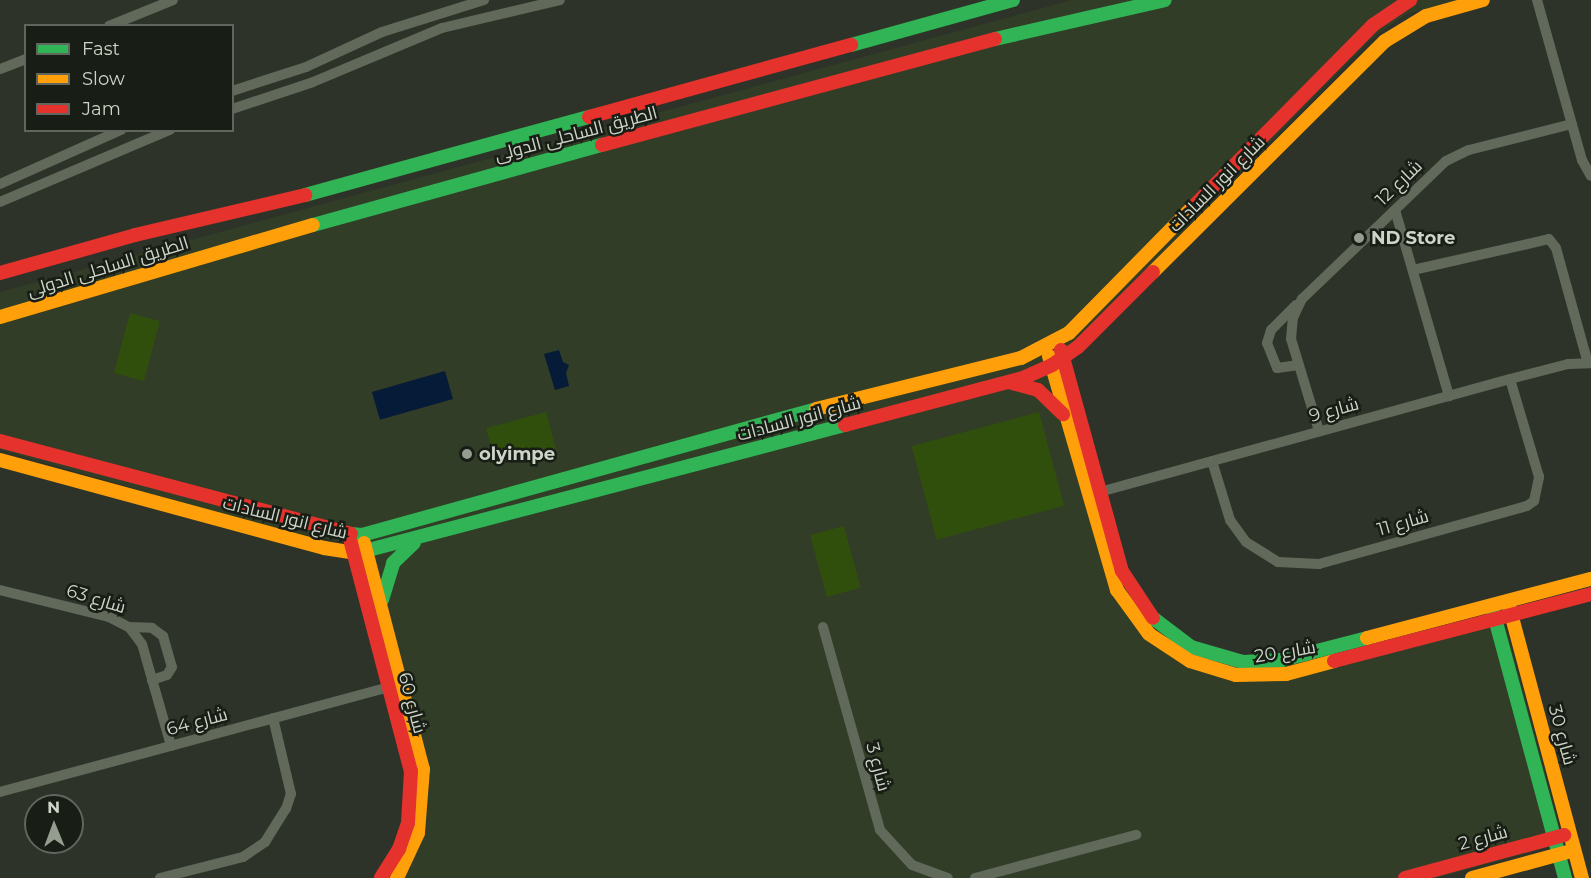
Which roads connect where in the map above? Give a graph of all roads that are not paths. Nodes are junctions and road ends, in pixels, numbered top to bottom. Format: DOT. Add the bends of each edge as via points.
graph roads {
  1 [pos="173,0"];
  2 [pos="484,0"];
  3 [pos="560,0"];
  4 [pos="1013,0"];
  5 [pos="1165,0"];
  6 [pos="1410,0"];
  7 [pos="1483,0"];
  8 [pos="1537,0"];
  9 [pos="469,2"];
  10 [pos="114,24"];
  11 [pos="24,59"];
  12 [pos="0,69"];
  13 [pos="234,91"];
  14 [pos="234,108"];
  15 [pos="1572,124"];
  16 [pos="117,132"];
  17 [pos="165,132"];
  18 [pos="1239,158"];
  19 [pos="1255,173"];
  20 [pos="1591,176"];
  21 [pos="0,184"];
  22 [pos="0,202"];
  23 [pos="1395,210"];
  24 [pos="1413,270"];
  25 [pos="0,273"];
  26 [pos="1302,299"];
  27 [pos="0,317"];
  28 [pos="1053,344"];
  29 [pos="1057,362"];
  30 [pos="1589,363"];
  31 [pos="1299,365"];
  32 [pos="1510,379"];
  33 [pos="1003,383"];
  34 [pos="1449,396"];
  35 [pos="1068,424"];
  36 [pos="1319,431"];
  37 [pos="0,441"];
  38 [pos="0,460"];
  39 [pos="1212,461"];
  40 [pos="102,470"];
  41 [pos="97,488"];
  42 [pos="1094,494"];
  43 [pos="355,535"];
  44 [pos="422,539"];
  45 [pos="360,552"];
  46 [pos="1591,579"];
  47 [pos="0,590"];
  48 [pos="1591,594"];
  49 [pos="1507,601"];
  50 [pos="1492,605"];
  51 [pos="382,609"];
  52 [pos="1511,616"];
  53 [pos="1496,620"];
  54 [pos="129,627"];
  55 [pos="823,627"];
  56 [pos="152,680"];
  57 [pos="396,686"];
  58 [pos="273,718"];
  59 [pos="171,746"];
  60 [pos="0,792"];
  61 [pos="1570,833"];
  62 [pos="1136,836"];
  63 [pos="1554,837"];
  64 [pos="1575,850"];
  65 [pos="1559,854"];
  66 [pos="160,878"];
  67 [pos="381,878"];
  68 [pos="397,878"];
  69 [pos="948,878"];
  70 [pos="975,878"];
  71 [pos="1405,878"];
  72 [pos="1472,878"];
  73 [pos="1565,878"];
  74 [pos="1582,878"];
  1 -- 10 [label="street"];
  2 -- 9 [label="street"];
  3 -- 14 [label="street" via="442,27 313,82"];
  4 -- 25 [label="main road, الطريق الساحلى الدولى" via="345,185 135,235"];
  5 -- 27 [label="main road, الطريق الساحلى الدولى" via="904,63 393,202"];
  6 -- 18 [label="main road, شارع انور السادات" via="1373,25"];
  7 -- 19 [label="main road, شارع انور السادات" via="1426,16 1389,37"];
  8 -- 15 [label="street"];
  9 -- 13 [label="street"];
  11 -- 12 [label="street"];
  15 -- 20 [label="street"];
  15 -- 23 [label="street, شارع 12" via="1454,156"];
  16 -- 21 [label="street"];
  17 -- 22 [label="street"];
  18 -- 19 [label="main road"];
  18 -- 28 [label="main road, شارع انور السادات"];
  19 -- 29 [label="main road, شارع انور السادات"];
  23 -- 24 [label="street"];
  23 -- 26 [label="street, شارع 12"];
  24 -- 30 [label="street" via="1549,239 1556,248"];
  24 -- 34 [label="street"];
  26 -- 31 [label="street, شارع 12" via="1291,332"];
  26 -- 31 [label="street" via="1271,330 1267,340 1277,368"];
  28 -- 29 [label="main road, شارع 20"];
  28 -- 43 [label="main road, شارع انور السادات" via="1010,361 925,379"];
  29 -- 33 [label="main road, شارع انور السادات"];
  29 -- 35 [label="main road, شارع 20"];
  29 -- 42 [label="main road, شارع 20"];
  30 -- 32 [label="street, شارع 9" via="1568,364"];
  31 -- 36 [label="street, شارع 12"];
  32 -- 34 [label="street, شارع 9"];
  32 -- 39 [label="street, شارع 11" via="1539,477 1534,501 1319,564 1278,562 1246,542 1230,520"];
  33 -- 35 [label="main road" via="1030,387 1046,395"];
  33 -- 44 [label="main road, شارع انور السادات"];
  34 -- 36 [label="street, شارع 9"];
  35 -- 42 [label="main road, شارع 20"];
  36 -- 39 [label="street, شارع 9"];
  37 -- 40 [label="main road, شارع انور السادات"];
  38 -- 41 [label="main road, شارع انور السادات"];
  39 -- 42 [label="street, شارع 9"];
  40 -- 41 [label="main road"];
  40 -- 43 [label="main road, شارع انور السادات"];
  41 -- 45 [label="main road, شارع انور السادات" via="331,550"];
  42 -- 50 [label="main road, شارع 20" via="1122,571 1142,606 1179,640 1217,657 1243,662 1282,660"];
  42 -- 53 [label="main road, شارع 20" via="1111,576 1132,615 1169,650 1212,670 1248,676 1286,674"];
  43 -- 45 [label="main road, شارع 60"];
  44 -- 45 [label="main road, شارع انور السادات"];
  44 -- 51 [label="main road" via="393,563 382,590"];
  45 -- 51 [label="main road, شارع 60"];
  45 -- 57 [label="main road, شارع 60"];
  46 -- 49 [label="main road, شارع 20"];
  47 -- 54 [label="street, شارع 63" via="109,617"];
  48 -- 52 [label="main road, شارع 20"];
  49 -- 50 [label="main road, شارع 20"];
  49 -- 52 [label="main road, شارع 30"];
  50 -- 53 [label="main road, شارع 30"];
  51 -- 57 [label="main road, شارع 60"];
  52 -- 53 [label="main road, شارع 20"];
  52 -- 61 [label="main road, شارع 30"];
  53 -- 63 [label="main road, شارع 30"];
  54 -- 56 [label="street, شارع 63" via="142,644"];
  54 -- 56 [label="street" via="152,628 163,636 172,668 167,675"];
  55 -- 69 [label="street, شارع 3" via="880,830 912,865"];
  56 -- 59 [label="street, شارع 63"];
  57 -- 58 [label="street, شارع 64"];
  57 -- 67 [label="main road, شارع 60" via="412,796 404,836"];
  57 -- 68 [label="main road, شارع 60" via="422,756 424,794 418,833"];
  58 -- 59 [label="street, شارع 64"];
  58 -- 66 [label="street" via="291,794 265,842 243,857"];
  59 -- 60 [label="street, شارع 64"];
  61 -- 63 [label="main road, شارع 2"];
  61 -- 64 [label="main road, شارع 30"];
  62 -- 70 [label="street"];
  63 -- 65 [label="main road, شارع 30"];
  63 -- 71 [label="main road, شارع 2"];
  64 -- 65 [label="main road, شارع 2"];
  64 -- 74 [label="main road, شارع 30"];
  65 -- 72 [label="main road, شارع 2"];
  65 -- 73 [label="main road, شارع 30"];
}
